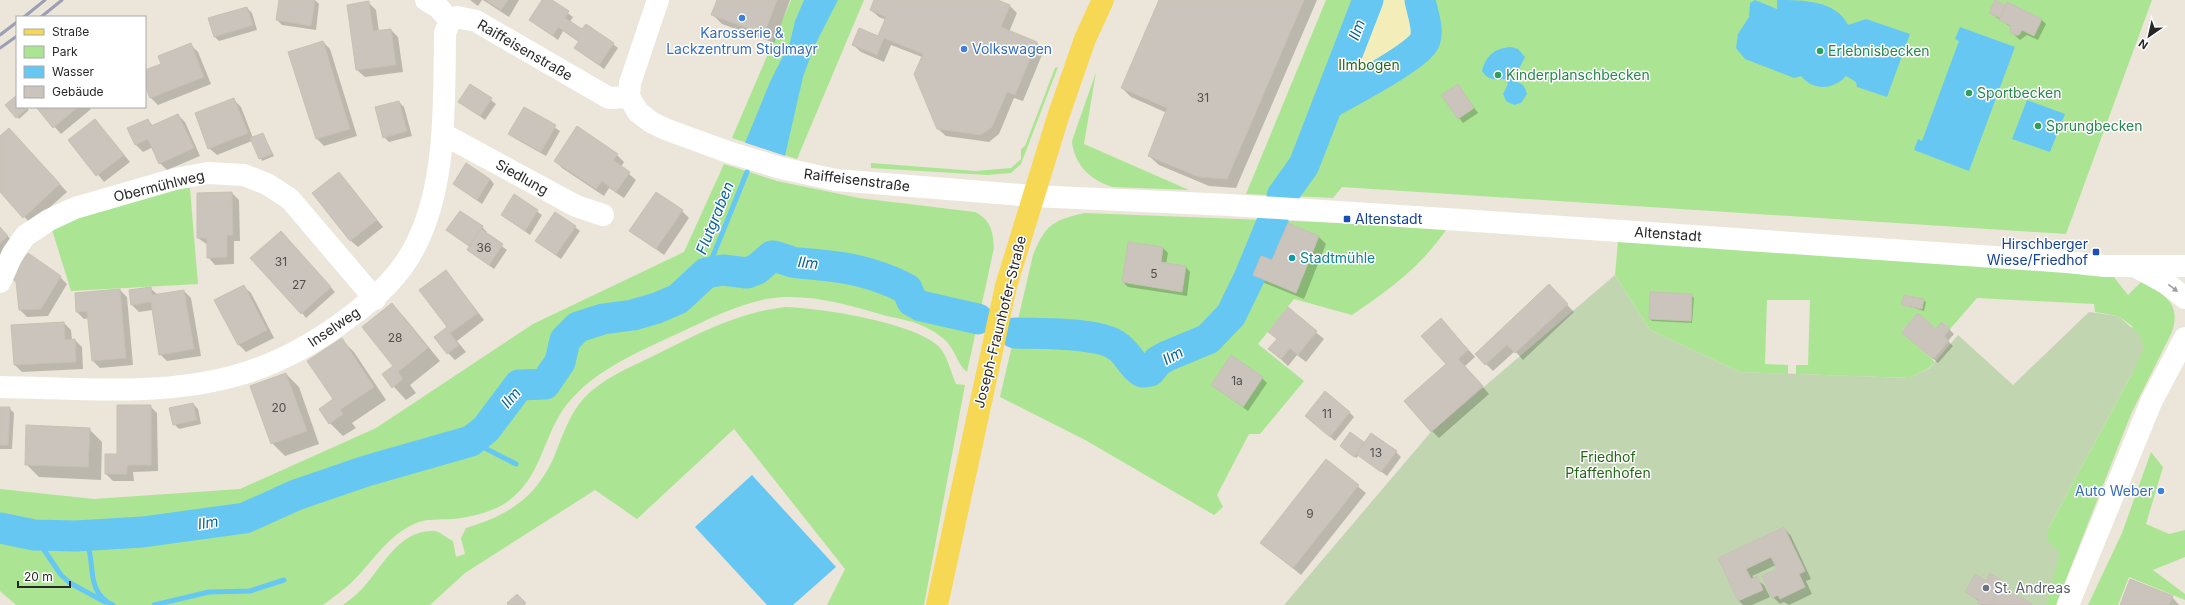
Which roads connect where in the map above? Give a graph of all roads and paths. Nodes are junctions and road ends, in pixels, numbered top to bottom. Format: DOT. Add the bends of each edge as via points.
graph roads {
  1 [pos="426,0"];
  2 [pos="658,0"];
  3 [pos="1103,0"];
  4 [pos="450,21"];
  5 [pos="629,97"];
  6 [pos="443,134"];
  7 [pos="1033,196"];
  8 [pos="603,215"];
  9 [pos="2185,266"];
  10 [pos="2135,267"];
  11 [pos="0,282"];
  12 [pos="2185,298"];
  13 [pos="375,299"];
  14 [pos="2185,338"];
  15 [pos="0,388"];
  16 [pos="937,605"];
  17 [pos="2068,605"];
  1 -- 4 [label="street" via="439,8"];
  2 -- 5 [label="street" via="630,83"];
  3 -- 7 [label="main road, Joseph-Fraunhofer-Straße" via="1085,40"];
  4 -- 5 [label="street, Raiffeisenstraße" via="457,17 476,21 609,98"];
  4 -- 6 [label="street, Inselweg" via="445,33"];
  5 -- 7 [label="street, Raiffeisenstraße" via="638,112 651,122 728,152 781,168 853,182"];
  6 -- 8 [label="street, Siedlung" via="576,206"];
  6 -- 13 [label="street, Inselweg" via="432,196 420,238 392,281"];
  7 -- 10 [label="street, Altenstadt" via="1256,207"];
  7 -- 16 [label="main road, Joseph-Fraunhofer-Straße" via="1006,286"];
  9 -- 10 [label="street, Altenstadt"];
  10 -- 12 [label="street, Altenstadt, one-way" via="2160,279"];
  11 -- 13 [label="street, Obermühlweg" via="13,253 25,236 53,218 75,208 175,179 208,173 244,175 267,184 290,199"];
  13 -- 15 [label="street, Inselweg" via="296,351 238,375 166,388"];
  14 -- 17 [label="street" via="2152,400"];
}
